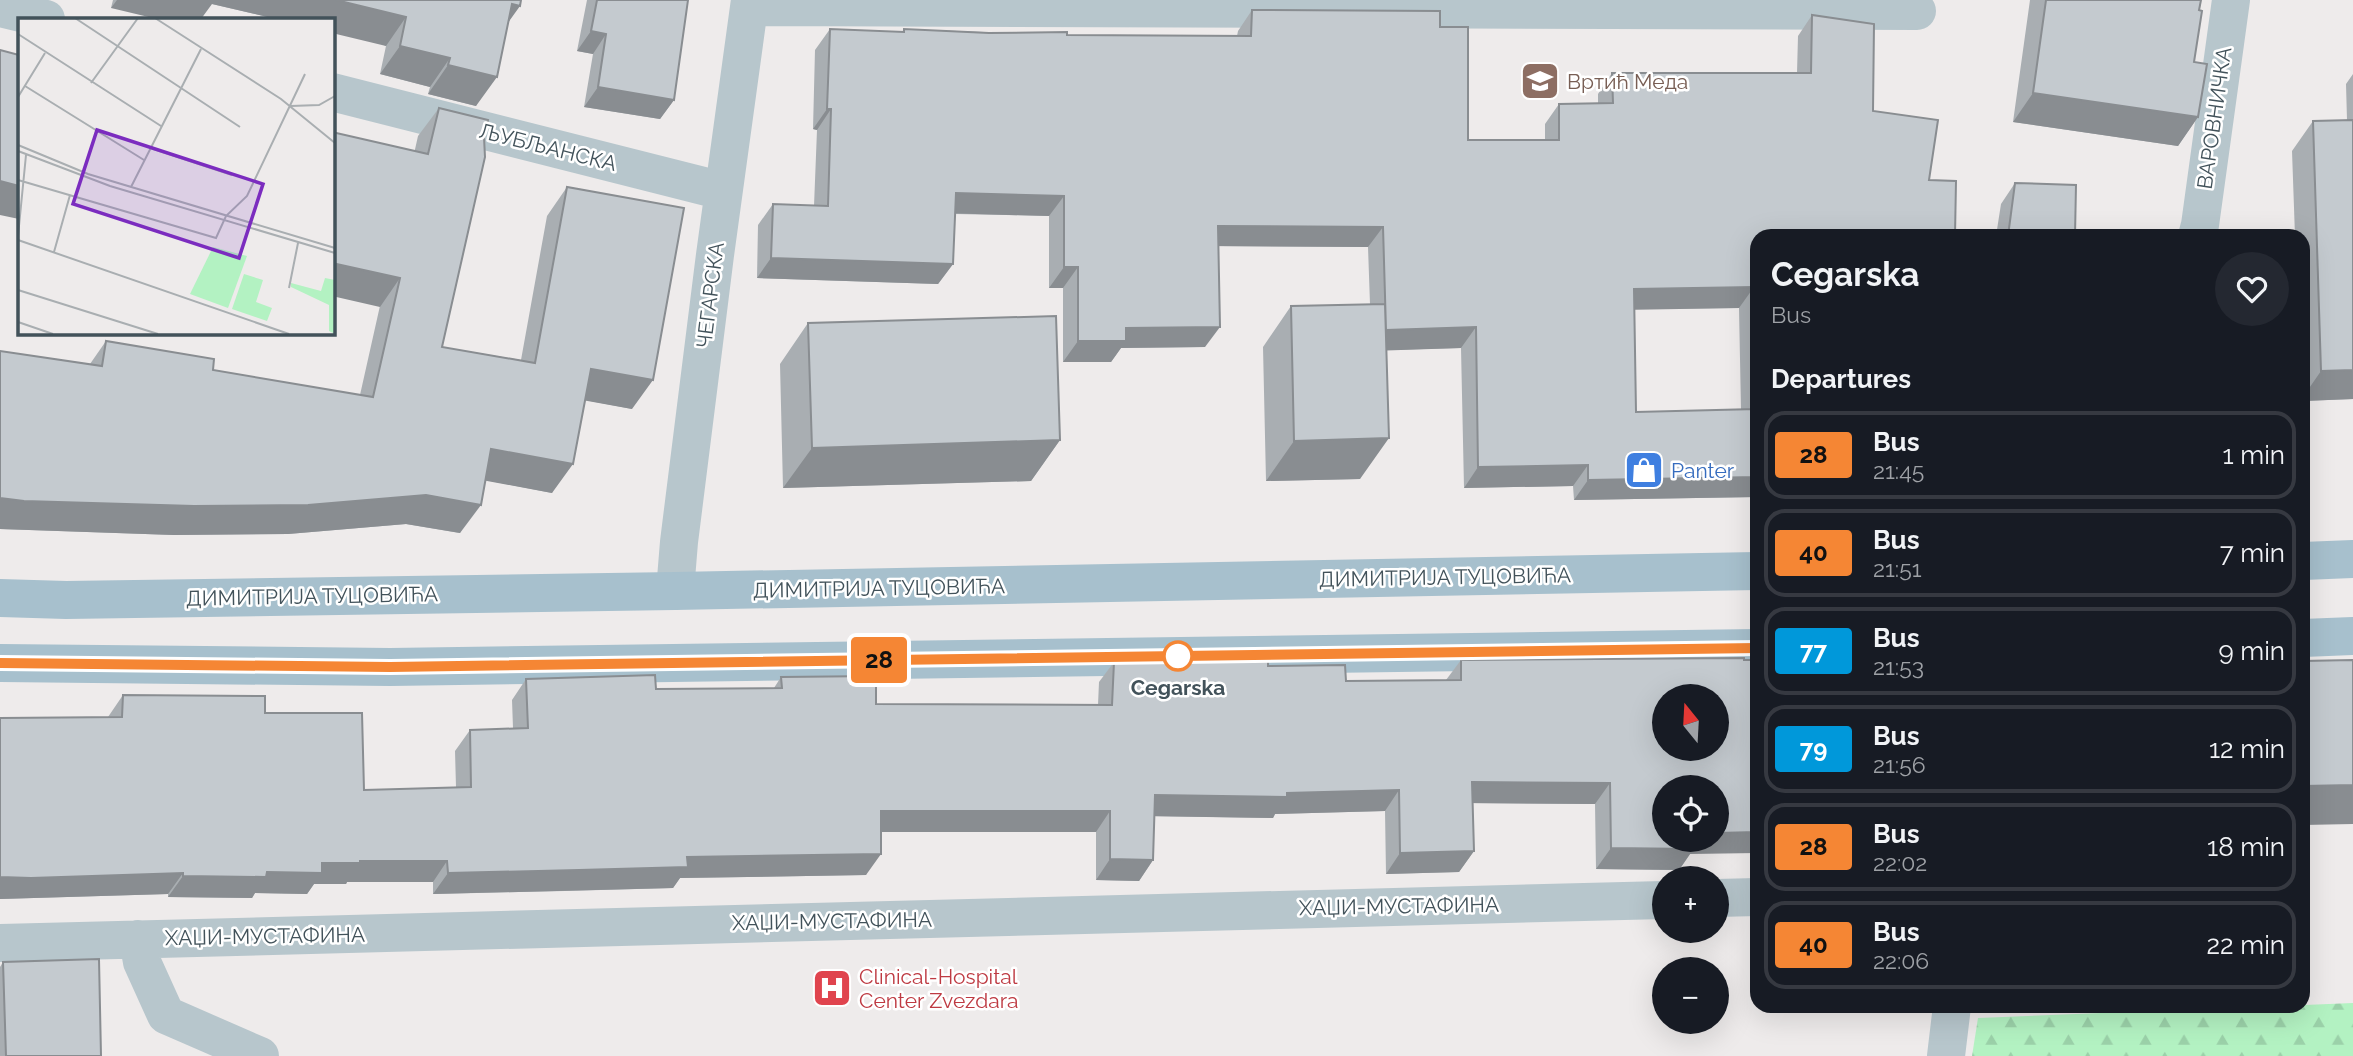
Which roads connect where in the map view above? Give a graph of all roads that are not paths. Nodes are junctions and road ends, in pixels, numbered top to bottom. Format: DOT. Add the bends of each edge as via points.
graph roads {
  1 [pos="2231,0"];
  2 [pos="749,4"];
  3 [pos="0,8"];
  4 [pos="1917,11"];
  5 [pos="42,18"];
  6 [pos="334,93"];
  7 [pos="723,191"];
  8 [pos="2199,229"];
  9 [pos="2353,559"];
  10 [pos="2310,561"];
  11 [pos="1750,571"];
  12 [pos="676,591"];
  13 [pos="0,598"];
  14 [pos="2353,636"];
  15 [pos="2310,638"];
  16 [pos="1750,648"];
  17 [pos="0,663"];
  18 [pos="1750,897"];
  19 [pos="1729,898"];
  20 [pos="1652,900"];
  21 [pos="138,939"];
  22 [pos="0,943"];
  23 [pos="1951,1013"];
  24 [pos="260,1056"];
  25 [pos="1946,1056"];
  1 -- 8 [label="street, ВАРОВНИЧКА"];
  2 -- 4 [label="street"];
  2 -- 7 [label="street, ЧЕГАРСКА"];
  3 -- 5 [label="street"];
  6 -- 7 [label="street, ЉУБЉАНСКА"];
  7 -- 12 [label="street, ЧЕГАРСКА"];
  9 -- 10 [label="main road"];
  11 -- 12 [label="main road, ДИМИТРИЈА ТУЦОВИЋА"];
  12 -- 13 [label="main road, ДИМИТРИЈА ТУЦОВИЋА"];
  14 -- 15 [label="main road"];
  16 -- 17 [label="main road" via="390,667"];
  18 -- 19 [label="street"];
  20 -- 21 [label="street, ХАЏИ-МУСТАФИНА"];
  21 -- 22 [label="street, ХАЏИ-МУСТАФИНА"];
  21 -- 24 [label="street" via="142,962 166,1014"];
  23 -- 25 [label="street"];
}
